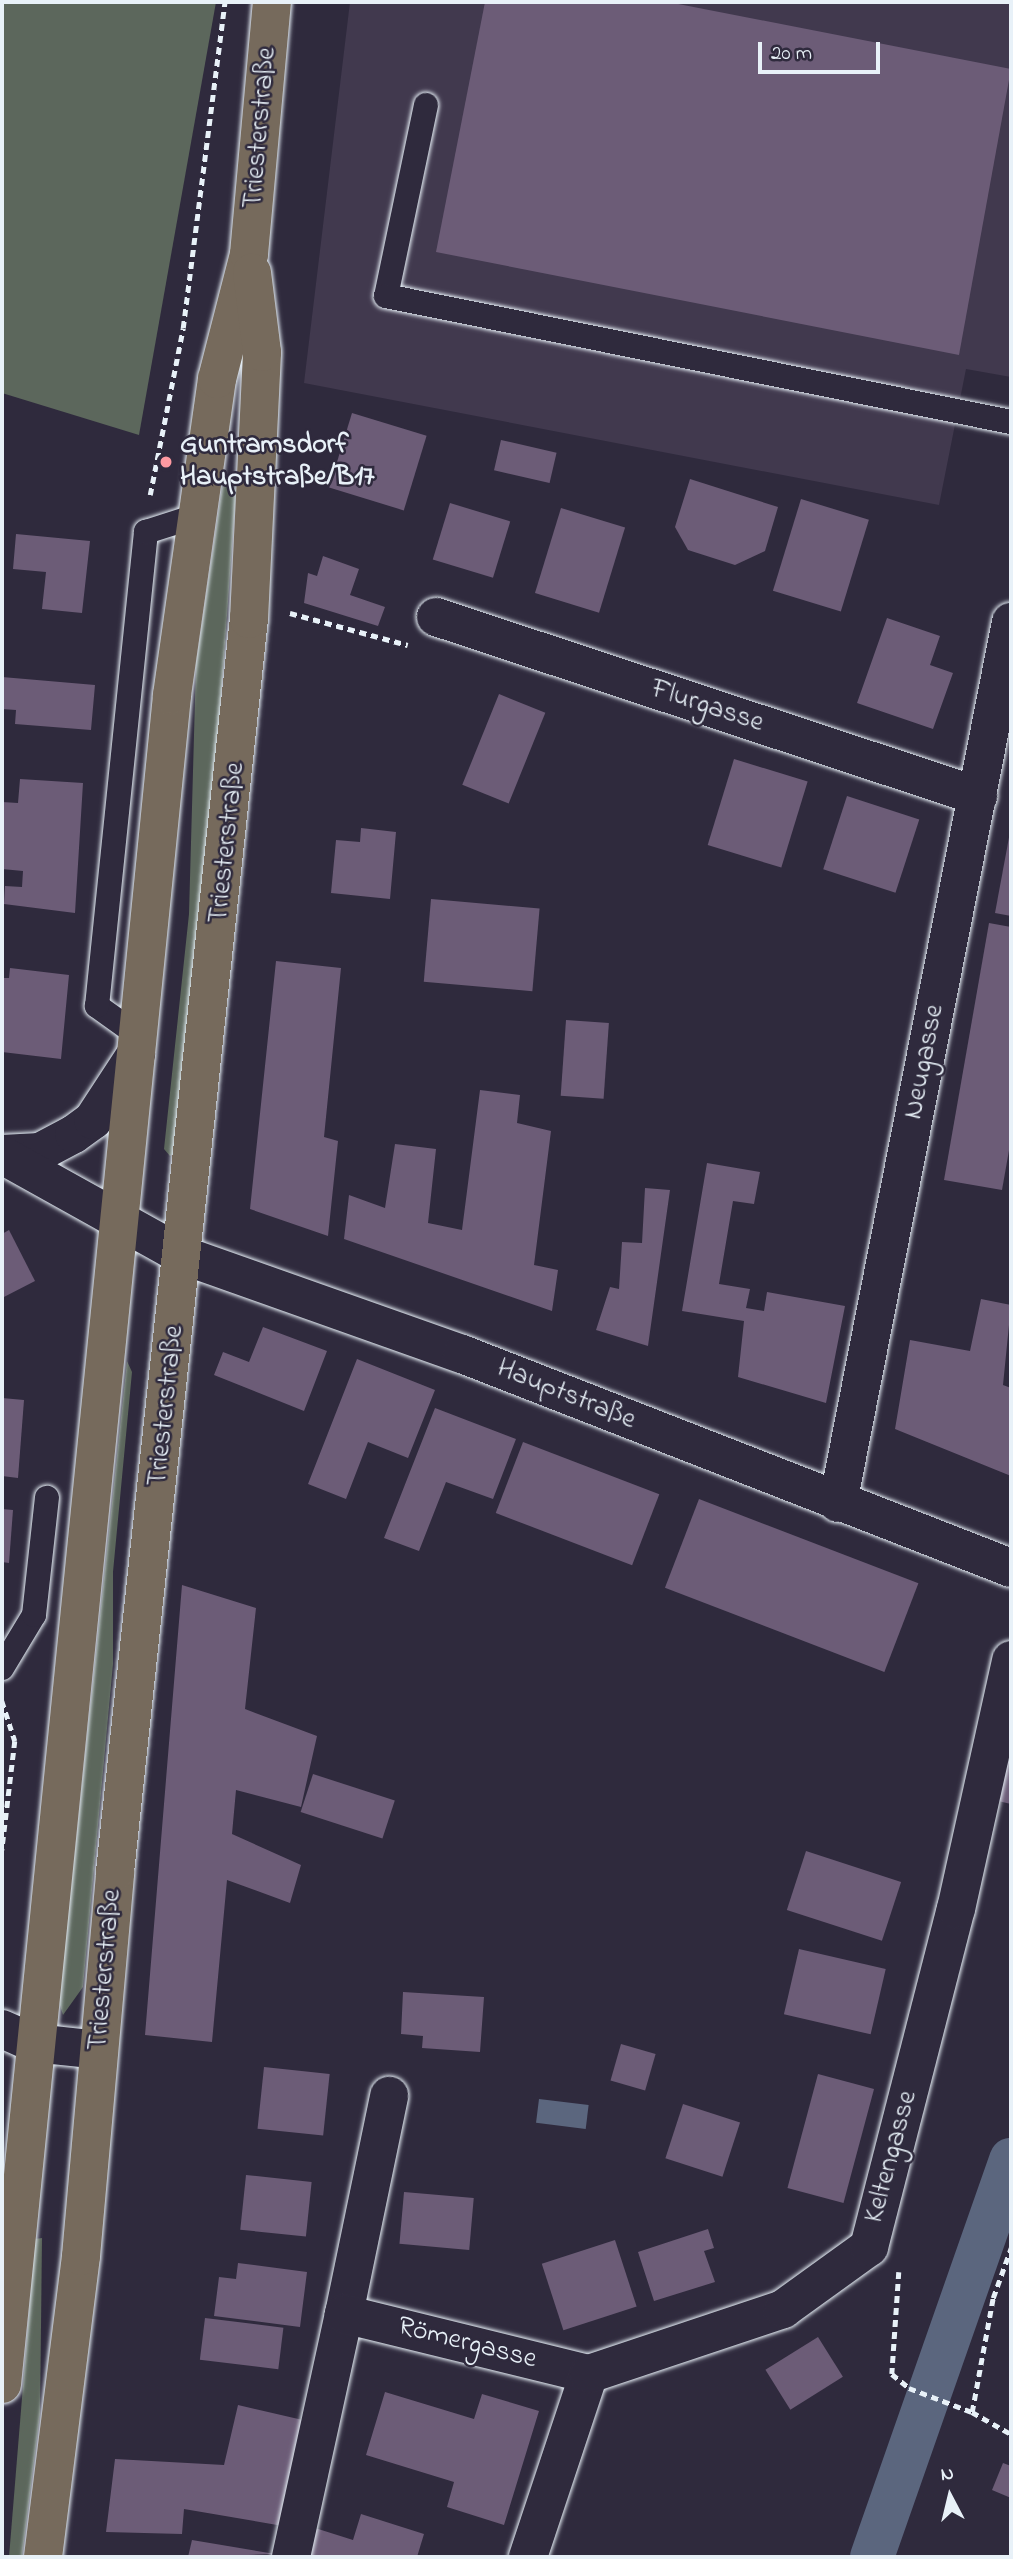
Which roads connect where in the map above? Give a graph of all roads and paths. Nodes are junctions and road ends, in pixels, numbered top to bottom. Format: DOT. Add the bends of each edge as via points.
graph roads {
  1 [pos="225,2"];
  2 [pos="272,2"];
  3 [pos="426,105"];
  4 [pos="249,254"];
  5 [pos="1011,422"];
  6 [pos="198,515"];
  7 [pos="146,532"];
  8 [pos="282,610"];
  9 [pos="436,617"];
  10 [pos="1011,622"];
  11 [pos="978,796"];
  12 [pos="137,1045"];
  13 [pos="2,1155"];
  14 [pos="119,1224"];
  15 [pos="181,1255"];
  16 [pos="47,1498"];
  17 [pos="838,1503"];
  18 [pos="1011,1568"];
  19 [pos="1011,1660"];
  20 [pos="2,1668"];
  21 [pos="2,1701"];
  22 [pos="2,1850"];
  23 [pos="18,2036"];
  24 [pos="99,2050"];
  25 [pos="2,2063"];
  26 [pos="389,2096"];
  27 [pos="10,2203"];
  28 [pos="869,2247"];
  29 [pos="1011,2248"];
  30 [pos="344,2314"];
  31 [pos="589,2374"];
  32 [pos="2,2384"];
  33 [pos="972,2412"];
  34 [pos="1011,2434"];
  35 [pos="43,2557"];
  36 [pos="291,2557"];
  37 [pos="528,2557"];
  1 -- 7 [label="path" via="183,328 157,446"];
  2 -- 4 [label="main road, Triesterstraße"];
  3 -- 5 [label="lane" via="386,296"];
  4 -- 6 [label="main road, Triesterstraße" via="217,379"];
  4 -- 15 [label="main road, Triesterstraße" via="262,352 249,619"];
  6 -- 7 [label="lane"];
  6 -- 12 [label="main road, Triesterstraße" via="172,695"];
  7 -- 12 [label="lane" via="97,1006"];
  8 -- 9 [label="path" via="405,648"];
  9 -- 11 [label="street, Flurgasse"];
  10 -- 11 [label="street, Neugasse"];
  11 -- 17 [label="street, Neugasse"];
  12 -- 13 [label="street" via="98,1113 74,1134 40,1152"];
  12 -- 14 [label="main road, Triesterstraße"];
  13 -- 14 [label="street, Hauptstraße"];
  14 -- 15 [label="street, Hauptstraße"];
  14 -- 23 [label="main road, Triesterstraße"];
  15 -- 17 [label="street, Hauptstraße" via="462,1354"];
  15 -- 24 [label="main road, Triesterstraße"];
  16 -- 20 [label="lane" via="34,1615"];
  17 -- 18 [label="street, Hauptstraße"];
  19 -- 28 [label="street, Keltengasse" via="956,1909"];
  21 -- 22 [label="path" via="15,1741"];
  23 -- 24 [label="street"];
  23 -- 25 [label="street"];
  23 -- 27 [label="main road, Triesterstraße"];
  24 -- 35 [label="main road, Triesterstraße" via="81,2256"];
  26 -- 30 [label="street"];
  27 -- 32 [label="main road, Triesterstraße"];
  28 -- 31 [label="street, Keltengasse" via="783,2309"];
  28 -- 33 [label="path" via="902,2274 892,2374 909,2388"];
  29 -- 33 [label="path" via="993,2298"];
  30 -- 31 [label="street, Römergasse"];
  30 -- 36 [label="street"];
  31 -- 37 [label="street"];
  33 -- 34 [label="path"];
}
